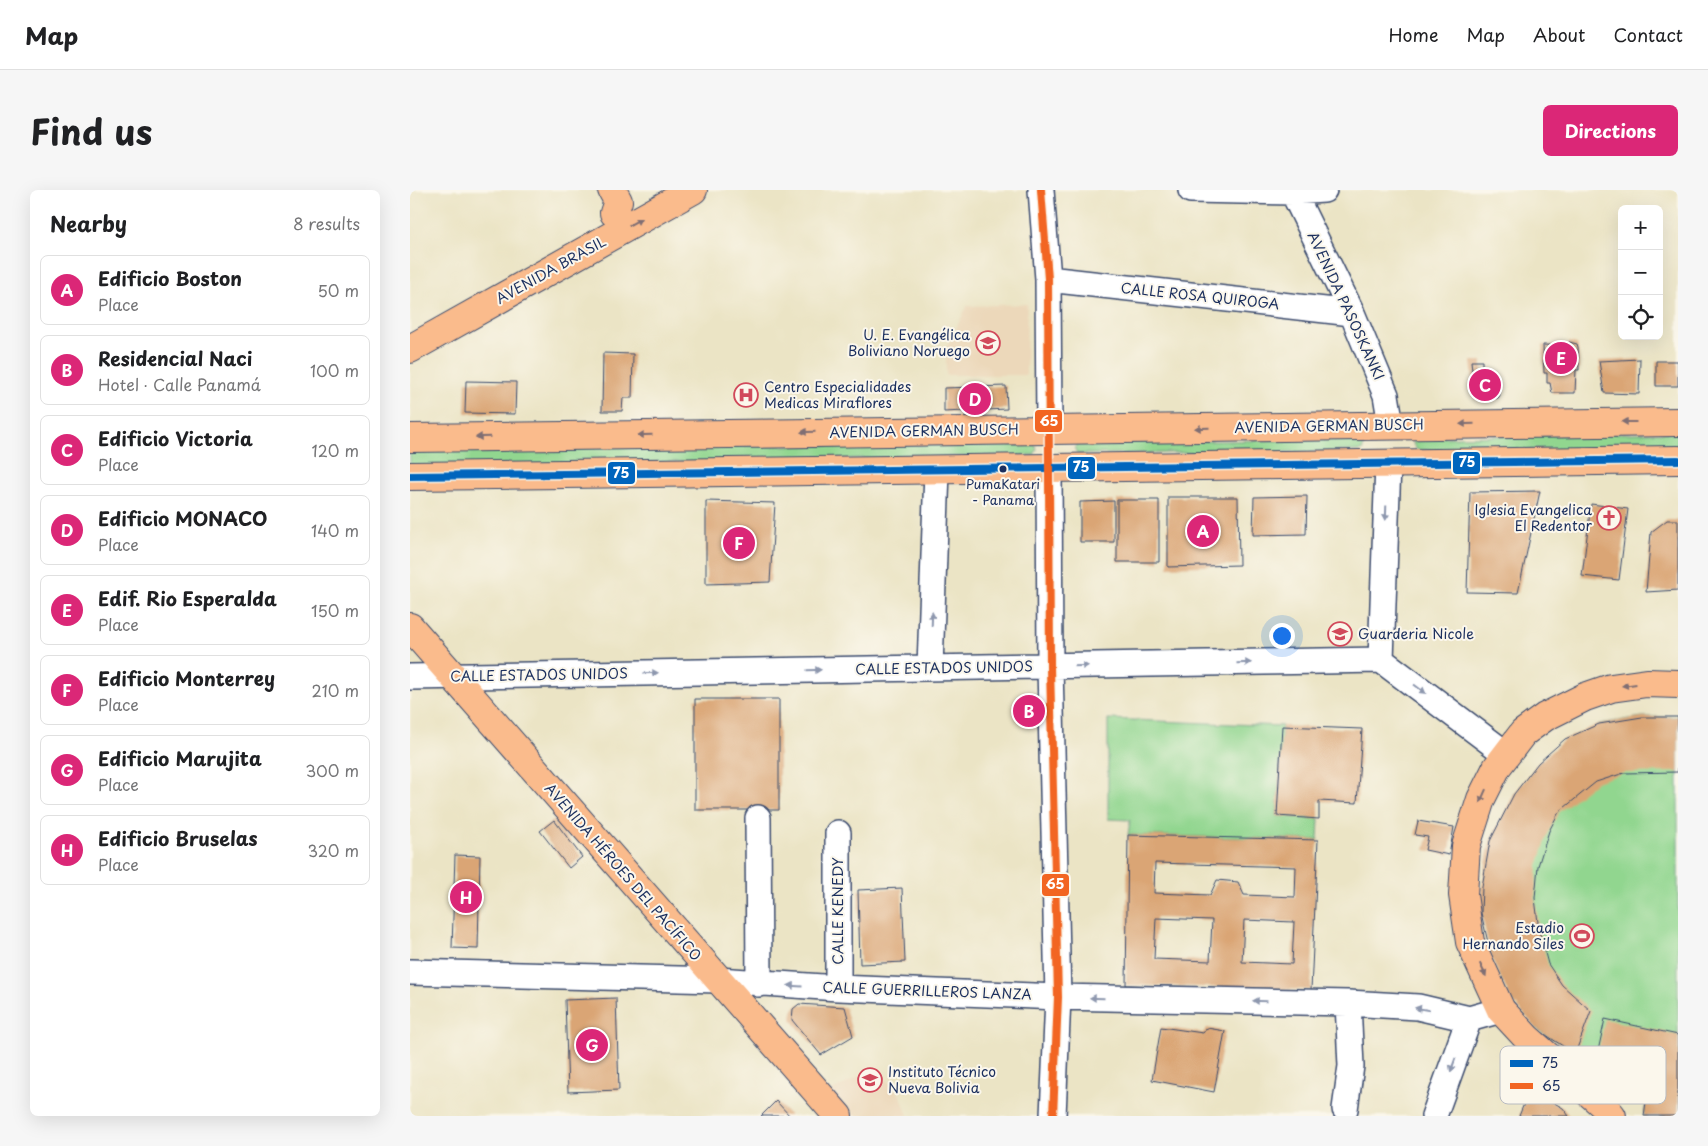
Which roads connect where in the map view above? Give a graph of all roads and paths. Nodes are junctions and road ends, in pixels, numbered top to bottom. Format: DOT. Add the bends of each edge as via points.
graph roads {
  1 [pos="656,190"];
  2 [pos="693,190"];
  3 [pos="1041,190"];
  4 [pos="1191,190"];
  5 [pos="1324,190"];
  6 [pos="1292,191"];
  7 [pos="606,217"];
  8 [pos="1048,279"];
  9 [pos="1352,313"];
  10 [pos="454,315"];
  11 [pos="410,331"];
  12 [pos="410,350"];
  13 [pos="1678,422"];
  14 [pos="1391,425"];
  15 [pos="1049,429"];
  16 [pos="410,438"];
  17 [pos="1678,460"];
  18 [pos="1388,464"];
  19 [pos="1049,467"];
  20 [pos="937,471"];
  21 [pos="410,476"];
  22 [pos="410,627"];
  23 [pos="1381,660"];
  24 [pos="930,667"];
  25 [pos="1050,667"];
  26 [pos="451,676"];
  27 [pos="410,677"];
  28 [pos="1678,684"];
  29 [pos="1506,754"];
  30 [pos="758,818"];
  31 [pos="838,833"];
  32 [pos="410,972"];
  33 [pos="718,980"];
  34 [pos="759,984"];
  35 [pos="838,988"];
  36 [pos="1058,997"];
  37 [pos="1348,1003"];
  38 [pos="1501,1010"];
  39 [pos="1469,1019"];
  40 [pos="1536,1046"];
  41 [pos="1602,1104"];
  42 [pos="1345,1109"];
  43 [pos="838,1116"];
  44 [pos="1053,1116"];
  45 [pos="1434,1116"];
  46 [pos="1612,1116"];
  1 -- 7 [label="main road, AVENIDA BRASIL"];
  7 -- 2 [label="main road, AVENIDA BRASIL, one-way"];
  3 -- 8 [label="street"];
  4 -- 6 [label="street"];
  5 -- 6 [label="street"];
  6 -- 9 [label="street, AVENIDA PASOSKANKI"];
  7 -- 10 [label="main road, AVENIDA BRASIL" via="533,270"];
  8 -- 9 [label="street, CALLE ROSA QUIROGA"];
  8 -- 15 [label="street"];
  9 -- 14 [label="street, AVENIDA PASOSKANKI" via="1386,395"];
  10 -- 11 [label="main road, AVENIDA BRASIL"];
  10 -- 12 [label="main road, AVENIDA BRASIL"];
  13 -- 14 [label="main road, AVENIDA GERMAN BUSCH, one-way"];
  14 -- 15 [label="main road, AVENIDA GERMAN BUSCH, one-way"];
  14 -- 18 [label="main road"];
  15 -- 16 [label="main road, AVENIDA GERMAN BUSCH, one-way"];
  15 -- 19 [label="main road"];
  17 -- 18 [label="main road"];
  18 -- 19 [label="main road"];
  18 -- 23 [label="street, one-way"];
  19 -- 20 [label="main road"];
  19 -- 25 [label="street"];
  20 -- 21 [label="main road"];
  24 -- 20 [label="street, one-way"];
  22 -- 26 [label="main road, AVENIDA HÉROES DEL PACÍFICO"];
  25 -- 23 [label="street, CALLE ESTADOS UNIDOS, one-way"];
  23 -- 29 [label="street, one-way"];
  24 -- 25 [label="street, CALLE ESTADOS UNIDOS"];
  26 -- 24 [label="street, CALLE ESTADOS UNIDOS, one-way"];
  25 -- 36 [label="street"];
  26 -- 27 [label="street, CALLE ESTADOS UNIDOS"];
  26 -- 33 [label="main road, AVENIDA HÉROES DEL PACÍFICO"];
  28 -- 29 [label="main road, one-way" via="1648,683 1611,688 1585,697 1545,716 1523,733"];
  29 -- 38 [label="main road, one-way" via="1481,799 1466,846 1463,895 1470,942"];
  30 -- 34 [label="street"];
  31 -- 35 [label="street, CALLE KENEDY"];
  32 -- 33 [label="street, CALLE GUERRILLEROS LANZA"];
  33 -- 34 [label="street, CALLE GUERRILLEROS LANZA"];
  33 -- 43 [label="main road, AVENIDA HÉROES DEL PACÍFICO"];
  35 -- 34 [label="street, CALLE GUERRILLEROS LANZA, one-way"];
  35 -- 36 [label="street, CALLE GUERRILLEROS LANZA"];
  37 -- 36 [label="street, CALLE GUERRILLEROS LANZA, one-way"];
  36 -- 44 [label="street"];
  39 -- 37 [label="street, CALLE GUERRILLEROS LANZA, one-way" via="1418,1007"];
  37 -- 42 [label="street" via="1350,1066"];
  38 -- 39 [label="street, CALLE GUERRILLEROS LANZA"];
  38 -- 40 [label="main road"];
  39 -- 45 [label="street, one-way"];
  41 -- 46 [label="main road"];
}
